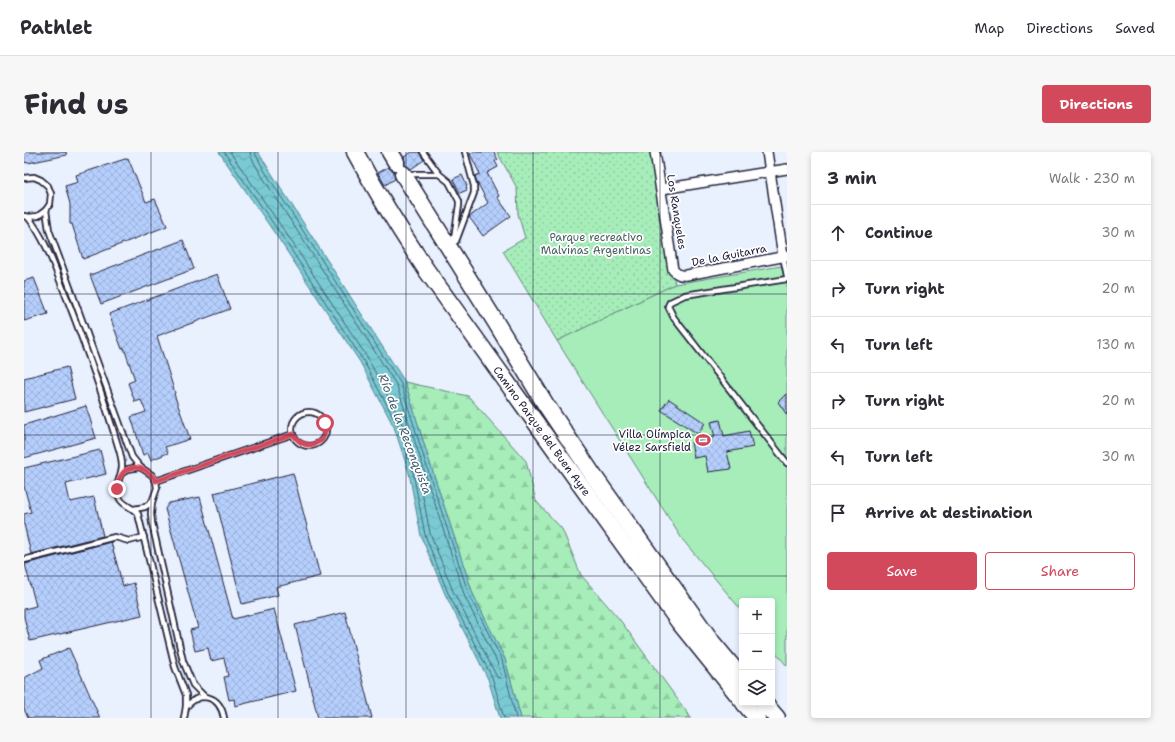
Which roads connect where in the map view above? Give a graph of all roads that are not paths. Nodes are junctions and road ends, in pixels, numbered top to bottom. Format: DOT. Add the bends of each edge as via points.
graph roads {
  1 [pos="355,152"];
  2 [pos="423,152"];
  3 [pos="465,152"];
  4 [pos="655,152"];
  5 [pos="767,152"];
  6 [pos="397,161"];
  7 [pos="787,169"];
  8 [pos="770,172"];
  9 [pos="439,174"];
  10 [pos="24,178"];
  11 [pos="662,189"];
  12 [pos="46,210"];
  13 [pos="26,216"];
  14 [pos="452,252"];
  15 [pos="785,256"];
  16 [pos="677,274"];
  17 [pos="787,276"];
  18 [pos="787,279"];
  19 [pos="293,434"];
  20 [pos="787,463"];
  21 [pos="140,467"];
  22 [pos="121,474"];
  23 [pos="156,481"];
  24 [pos="152,502"];
  25 [pos="134,509"];
  26 [pos="144,537"];
  27 [pos="24,560"];
  28 [pos="739,674"];
  29 [pos="739,696"];
  30 [pos="204,697"];
  31 [pos="747,706"];
  32 [pos="767,706"];
  33 [pos="186,707"];
  34 [pos="184,718"];
  35 [pos="225,718"];
  36 [pos="757,718"];
  37 [pos="777,718"];
  1 -- 29 [label="highway, Camino Parque del Buen Ayre" via="427,271 679,622"];
  2 -- 9 [label="lane"];
  3 -- 14 [label="lane" via="474,193"];
  4 -- 11 [label="street, Los Ranqueles"];
  5 -- 8 [label="street"];
  6 -- 9 [label="lane"];
  6 -- 14 [label="highway, Camino Parque del Buen Ayre"];
  7 -- 8 [label="street"];
  8 -- 11 [label="street"];
  8 -- 15 [label="street"];
  9 -- 14 [label="lane" via="449,182 459,201"];
  10 -- 12 [label="lane" via="34,177 48,186 51,194 50,204"];
  11 -- 16 [label="street, Los Ranqueles" via="673,270"];
  12 -- 13 [label="lane" via="38,216"];
  12 -- 21 [label="lane" via="49,230 132,457"];
  13 -- 22 [label="lane" via="45,243 83,340 119,449"];
  14 -- 28 [label="highway, Camino Parque del Buen Ayre" via="546,406 712,642"];
  15 -- 16 [label="street, De la Guitarra" via="682,276"];
  15 -- 17 [label="lane"];
  18 -- 20 [label="lane" via="685,295 670,302 668,306 674,318"];
  19 -- 19 [label="lane" via="300,443 312,445 322,440 326,429 325,423 319,415 304,413 299,415 293,424"];
  19 -- 23 [label="lane"];
  21 -- 22 [label="lane" via="128,469"];
  21 -- 23 [label="lane"];
  22 -- 25 [label="lane" via="118,496"];
  23 -- 24 [label="lane" via="157,488"];
  24 -- 25 [label="lane" via="145,507"];
  24 -- 30 [label="lane" via="152,523 183,661 193,685"];
  25 -- 26 [label="lane" via="138,514"];
  26 -- 27 [label="lane" via="129,541 115,536"];
  26 -- 33 [label="lane" via="175,667 186,695"];
  30 -- 33 [label="lane" via="198,698"];
  30 -- 35 [label="lane" via="217,702"];
  31 -- 36 [label="highway"];
  32 -- 37 [label="highway"];
  33 -- 34 [label="lane"];
}
